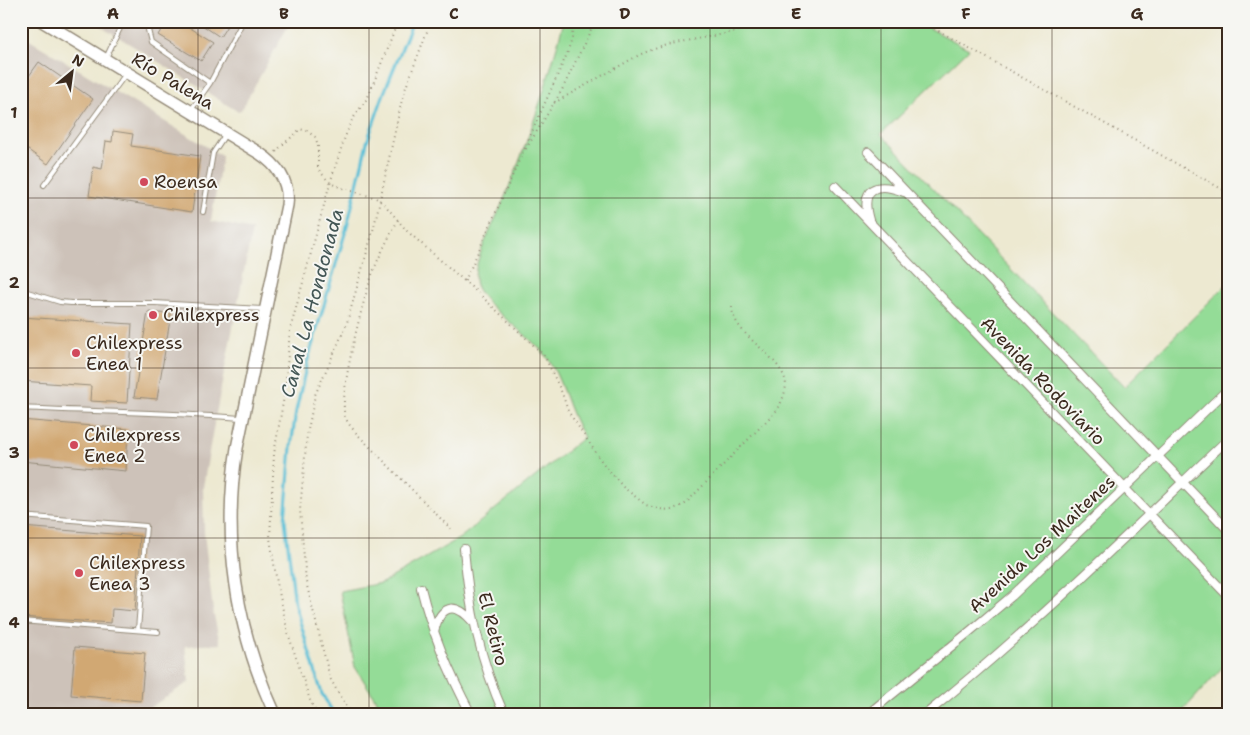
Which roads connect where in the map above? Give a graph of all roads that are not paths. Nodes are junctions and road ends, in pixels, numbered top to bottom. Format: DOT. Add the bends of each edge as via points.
graph roads {
  1 [pos="42,21"];
  2 [pos="118,21"];
  3 [pos="154,21"];
  4 [pos="243,21"];
  5 [pos="105,60"];
  6 [pos="127,73"];
  7 [pos="210,83"];
  8 [pos="190,111"];
  9 [pos="226,133"];
  10 [pos="868,152"];
  11 [pos="44,185"];
  12 [pos="835,186"];
  13 [pos="905,193"];
  14 [pos="203,212"];
  15 [pos="870,223"];
  16 [pos="21,290"];
  17 [pos="265,310"];
  18 [pos="1229,388"];
  19 [pos="21,408"];
  20 [pos="243,418"];
  21 [pos="1229,438"];
  22 [pos="1158,456"];
  23 [pos="1182,482"];
  24 [pos="1124,488"];
  25 [pos="1149,514"];
  26 [pos="21,516"];
  27 [pos="1229,531"];
  28 [pos="464,549"];
  29 [pos="422,588"];
  30 [pos="1229,597"];
  31 [pos="21,621"];
  32 [pos="473,622"];
  33 [pos="138,630"];
  34 [pos="158,632"];
  35 [pos="434,634"];
  36 [pos="870,713"];
  37 [pos="274,714"];
  38 [pos="471,714"];
  39 [pos="504,714"];
  40 [pos="926,714"];
  1 -- 5 [label="main road, Río Palena"];
  2 -- 5 [label="lane" via="122,24"];
  3 -- 7 [label="lane" via="148,30 151,42"];
  4 -- 7 [label="lane"];
  5 -- 6 [label="main road, Río Palena"];
  6 -- 8 [label="main road, Río Palena"];
  6 -- 11 [label="lane"];
  7 -- 8 [label="lane"];
  8 -- 9 [label="main road, Río Palena"];
  9 -- 14 [label="lane" via="213,153"];
  9 -- 17 [label="main road, Río Palena" via="269,160 287,189"];
  10 -- 13 [label="street, Avenida Rodoviario"];
  12 -- 15 [label="street, Avenida Rodoviario"];
  13 -- 15 [label="street" via="887,188 872,189 867,202"];
  13 -- 22 [label="street, Avenida Rodoviario"];
  15 -- 24 [label="street, Avenida Rodoviario"];
  16 -- 17 [label="lane" via="71,303 154,303"];
  17 -- 20 [label="main road"];
  18 -- 22 [label="street, Avenida Los Maitenes"];
  19 -- 20 [label="lane"];
  20 -- 37 [label="main road" via="231,496 233,571 246,639"];
  21 -- 23 [label="street"];
  22 -- 23 [label="street, Avenida Rodoviario"];
  22 -- 24 [label="street, Avenida Los Maitenes"];
  23 -- 25 [label="street"];
  23 -- 27 [label="street, Avenida Rodoviario"];
  24 -- 25 [label="street, Avenida Rodoviario"];
  24 -- 36 [label="street, Avenida Los Maitenes" via="1005,602"];
  25 -- 30 [label="street, Avenida Rodoviario"];
  25 -- 40 [label="street" via="1033,624"];
  26 -- 33 [label="lane" via="146,526"];
  28 -- 32 [label="street, El Retiro"];
  29 -- 35 [label="street"];
  31 -- 33 [label="lane"];
  32 -- 35 [label="street" via="462,612 449,608 439,616"];
  32 -- 39 [label="street, El Retiro"];
  33 -- 34 [label="lane"];
  35 -- 38 [label="street" via="450,676"];
}
